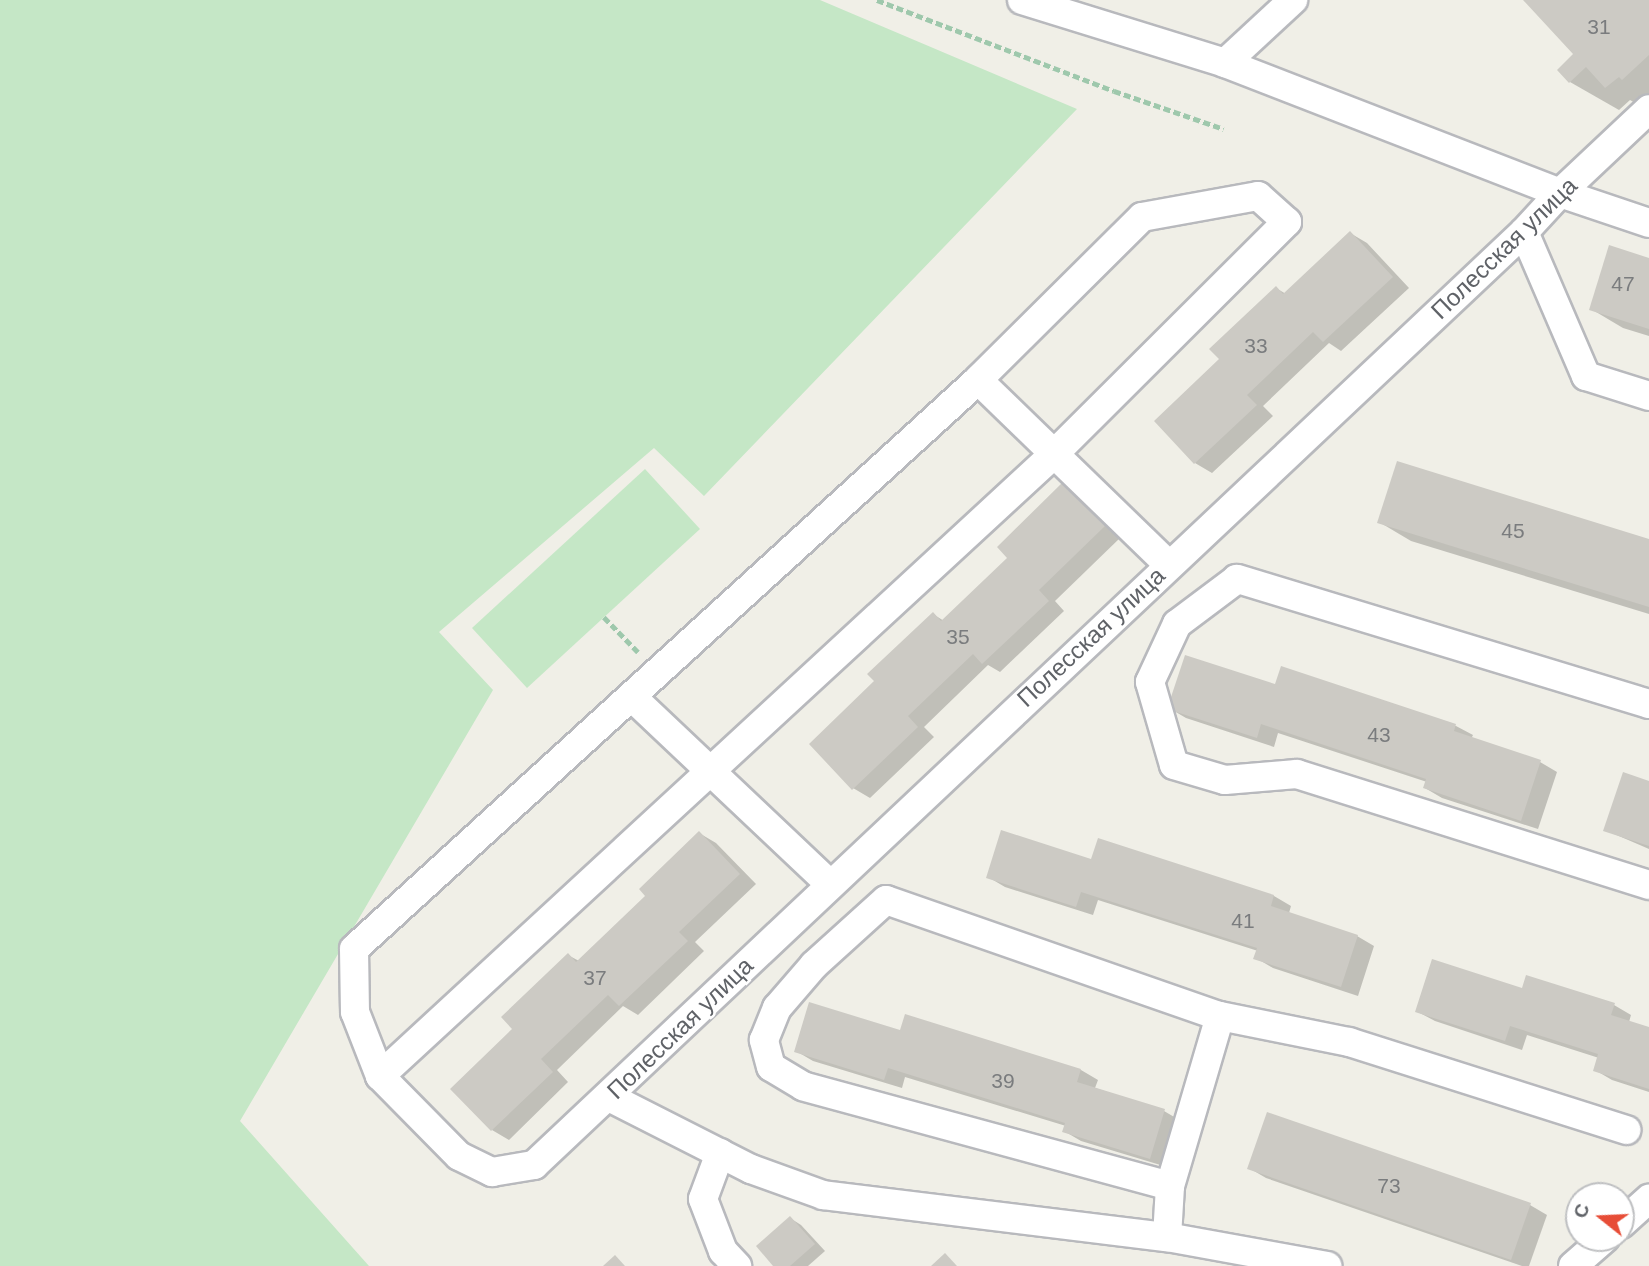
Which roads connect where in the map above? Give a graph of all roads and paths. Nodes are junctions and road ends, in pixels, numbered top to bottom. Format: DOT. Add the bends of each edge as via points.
graph roads {
  1 [pos="877,0"];
  2 [pos="1022,0"];
  3 [pos="1293,0"];
  4 [pos="1225,63"];
  5 [pos="1649,109"];
  6 [pos="1224,129"];
  7 [pos="1560,193"];
  8 [pos="1649,223"];
  9 [pos="1524,232"];
  10 [pos="978,380"];
  11 [pos="1649,396"];
  12 [pos="1054,454"];
  13 [pos="1168,564"];
  14 [pos="604,617"];
  15 [pos="657,673"];
  16 [pos="632,696"];
  17 [pos="1649,704"];
  18 [pos="710,770"];
  19 [pos="830,884"];
  20 [pos="1649,885"];
  21 [pos="1220,1016"];
  22 [pos="380,1076"];
  23 [pos="609,1097"];
  24 [pos="1626,1130"];
  25 [pos="720,1153"];
  26 [pos="1170,1186"];
  27 [pos="1649,1199"];
  28 [pos="1635,1212"];
  29 [pos="1167,1237"];
  30 [pos="1589,1252"];
  31 [pos="730,1259"];
  32 [pos="1327,1266"];
  33 [pos="1573,1266"];
  1 -- 6 [label="path"];
  2 -- 4 [label="street"];
  3 -- 4 [label="street"];
  4 -- 7 [label="street"];
  5 -- 7 [label="street, Полесская улица"];
  7 -- 8 [label="street"];
  7 -- 9 [label="street, Полесская улица"];
  9 -- 11 [label="street" via="1586,376"];
  9 -- 13 [label="street, Полесская улица"];
  10 -- 12 [label="street"];
  10 -- 12 [label="street" via="1142,217 1258,195 1287,222"];
  10 -- 15 [label="street"];
  12 -- 13 [label="street"];
  12 -- 18 [label="street"];
  13 -- 19 [label="street, Полесская улица"];
  14 -- 15 [label="path"];
  15 -- 16 [label="street"];
  16 -- 18 [label="street"];
  16 -- 22 [label="street" via="354,949 355,1012"];
  17 -- 20 [label="street" via="1237,579 1177,624 1150,682 1174,765 1225,780 1297,774"];
  18 -- 19 [label="street"];
  18 -- 22 [label="street"];
  19 -- 23 [label="street, Полесская улица"];
  21 -- 24 [label="street" via="1349,1042"];
  21 -- 26 [label="street"];
  21 -- 26 [label="street" via="886,900 814,965 777,1008 764,1040 771,1067 803,1086"];
  22 -- 23 [label="street, Полесская улица" via="459,1156 492,1172 534,1165"];
  23 -- 25 [label="street"];
  25 -- 29 [label="street" via="823,1195"];
  25 -- 31 [label="street" via="703,1199"];
  26 -- 29 [label="street"];
  27 -- 28 [label="street"];
  29 -- 32 [label="street"];
  30 -- 33 [label="street"];
}
